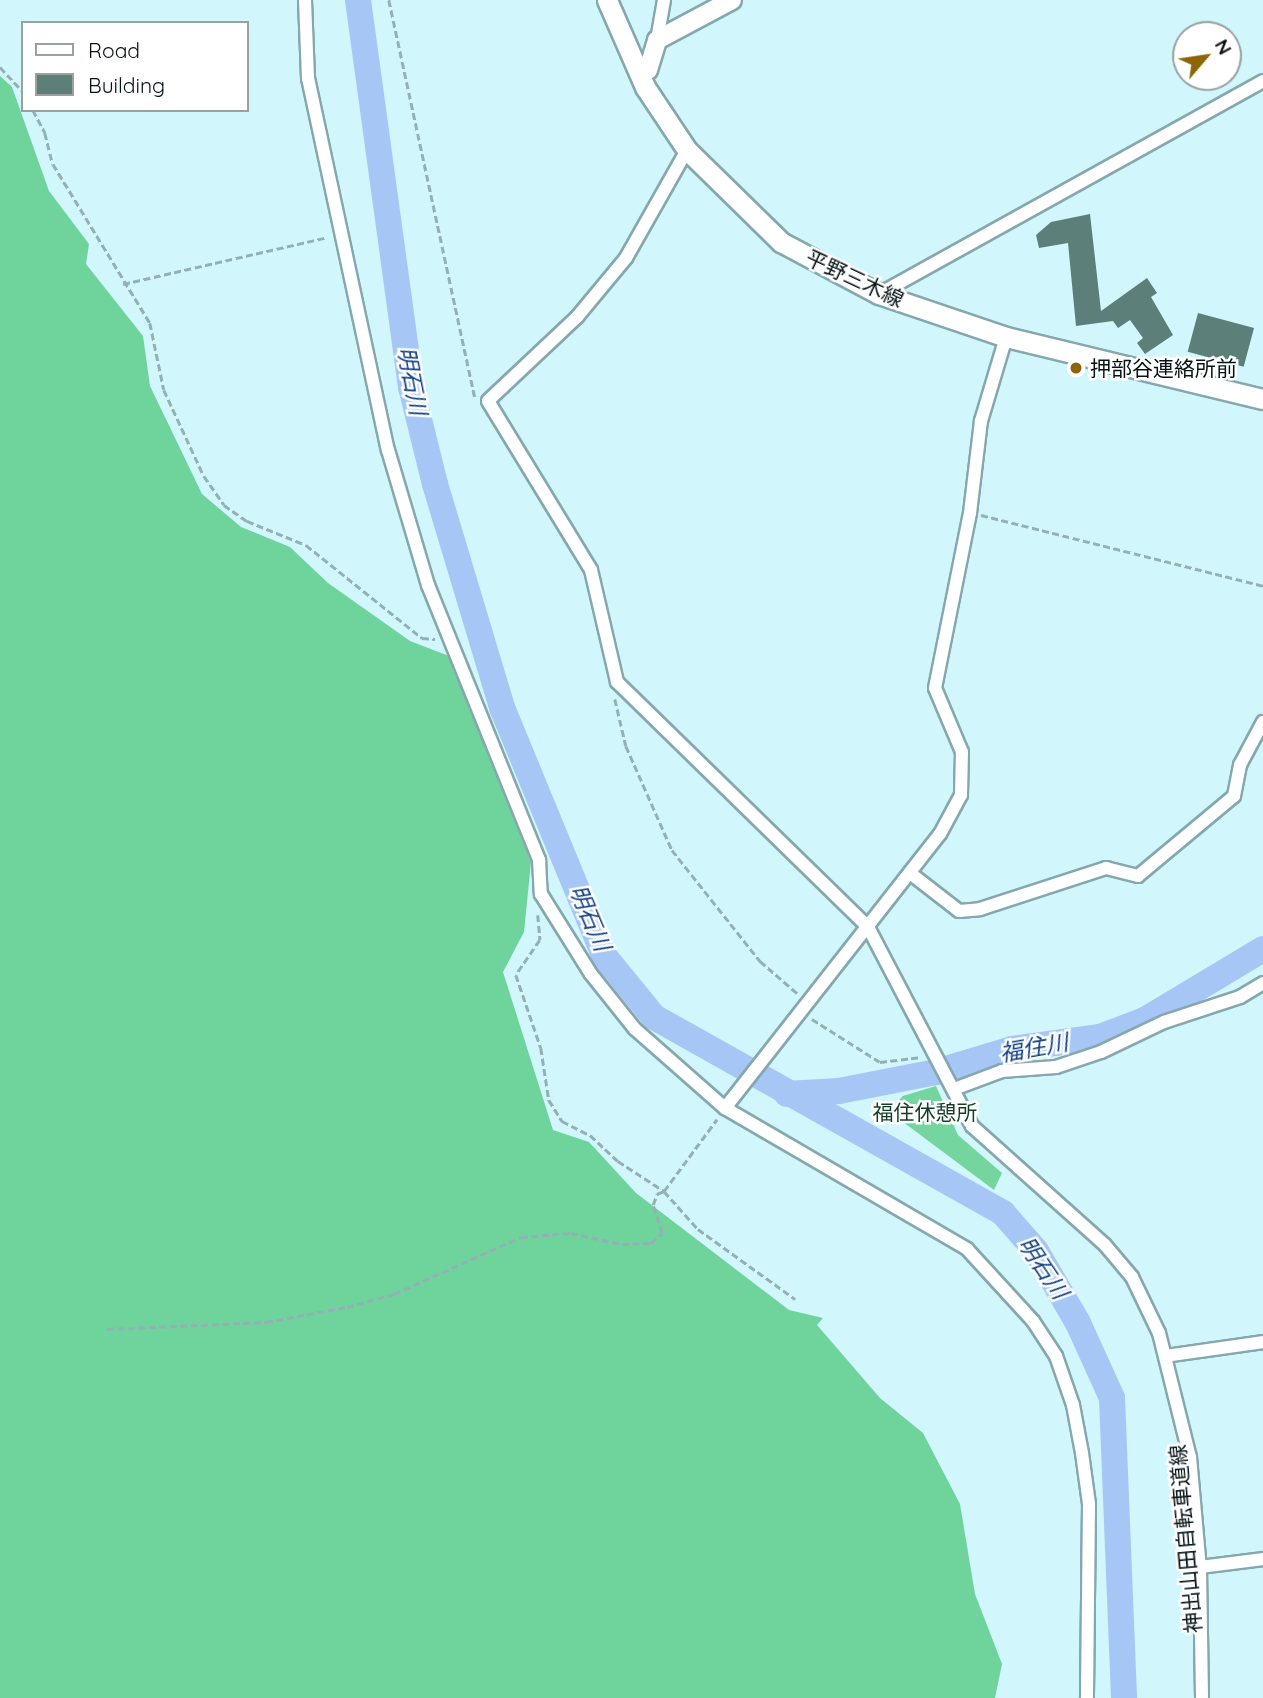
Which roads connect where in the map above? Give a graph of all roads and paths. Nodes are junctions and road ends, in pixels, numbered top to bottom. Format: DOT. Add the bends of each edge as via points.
graph roads {
  1 [pos="305,0"];
  2 [pos="607,0"];
  3 [pos="664,0"];
  4 [pos="732,0"];
  5 [pos="657,40"];
  6 [pos="0,67"];
  7 [pos="647,78"];
  8 [pos="1263,81"];
  9 [pos="21,90"];
  10 [pos="34,112"];
  11 [pos="687,150"];
  12 [pos="339,235"];
  13 [pos="123,284"];
  14 [pos="879,294"];
  15 [pos="1006,337"];
  16 [pos="1263,398"];
  17 [pos="970,513"];
  18 [pos="1263,586"];
  19 [pos="450,640"];
  20 [pos="1263,722"];
  21 [pos="910,873"];
  22 [pos="541,894"];
  23 [pos="868,927"];
  24 [pos="1263,983"];
  25 [pos="954,1089"];
  26 [pos="725,1108"];
  27 [pos="664,1191"];
  28 [pos="796,1299"];
  29 [pos="107,1329"];
  30 [pos="1263,1342"];
  31 [pos="1165,1356"];
  32 [pos="1263,1559"];
  33 [pos="1200,1567"];
  34 [pos="1087,1698"];
  35 [pos="1202,1698"];
  1 -- 12 [label="street" via="308,78"];
  2 -- 7 [label="main road, 平野三木線"];
  3 -- 5 [label="street"];
  4 -- 5 [label="main road"];
  5 -- 7 [label="main road"];
  6 -- 9 [label="path"];
  7 -- 11 [label="main road, 平野三木線"];
  8 -- 14 [label="street"];
  10 -- 13 [label="path" via="53,164"];
  11 -- 14 [label="main road, 平野三木線" via="782,242"];
  11 -- 23 [label="street" via="626,258 577,317 488,401 591,570 617,681"];
  12 -- 13 [label="path"];
  12 -- 19 [label="street" via="366,333 388,450 428,585"];
  13 -- 19 [label="path" via="150,323 164,390 204,476 224,505 247,521 306,545 422,638"];
  14 -- 15 [label="main road, 平野三木線"];
  15 -- 16 [label="main road, 平野三木線"];
  15 -- 17 [label="street" via="981,421"];
  17 -- 18 [label="path"];
  17 -- 21 [label="street" via="935,688 962,751 961,796"];
  19 -- 22 [label="street" via="539,860"];
  20 -- 21 [label="street" via="1240,765 1234,796 1138,876 1107,868 980,909 959,911"];
  21 -- 23 [label="street"];
  22 -- 26 [label="street" via="592,974 635,1029"];
  22 -- 27 [label="path" via="540,940 516,975 541,1048 549,1100 562,1121 590,1135 618,1161"];
  23 -- 25 [label="street"];
  23 -- 26 [label="street"];
  24 -- 25 [label="street" via="1240,997 1164,1022 1101,1052 1056,1067 1002,1072"];
  25 -- 31 [label="street" via="972,1126 1105,1245 1132,1277"];
  26 -- 27 [label="path"];
  26 -- 34 [label="street" via="967,1249 1011,1293 1056,1356 1073,1405 1089,1504"];
  27 -- 28 [label="path" via="698,1229"];
  27 -- 29 [label="path" via="657,1194 653,1205 662,1233 651,1243 622,1244 571,1233 521,1237 394,1294 347,1307 266,1322"];
  30 -- 31 [label="street"];
  31 -- 33 [label="street" via="1190,1457"];
  32 -- 33 [label="street"];
  33 -- 35 [label="street"];
}
